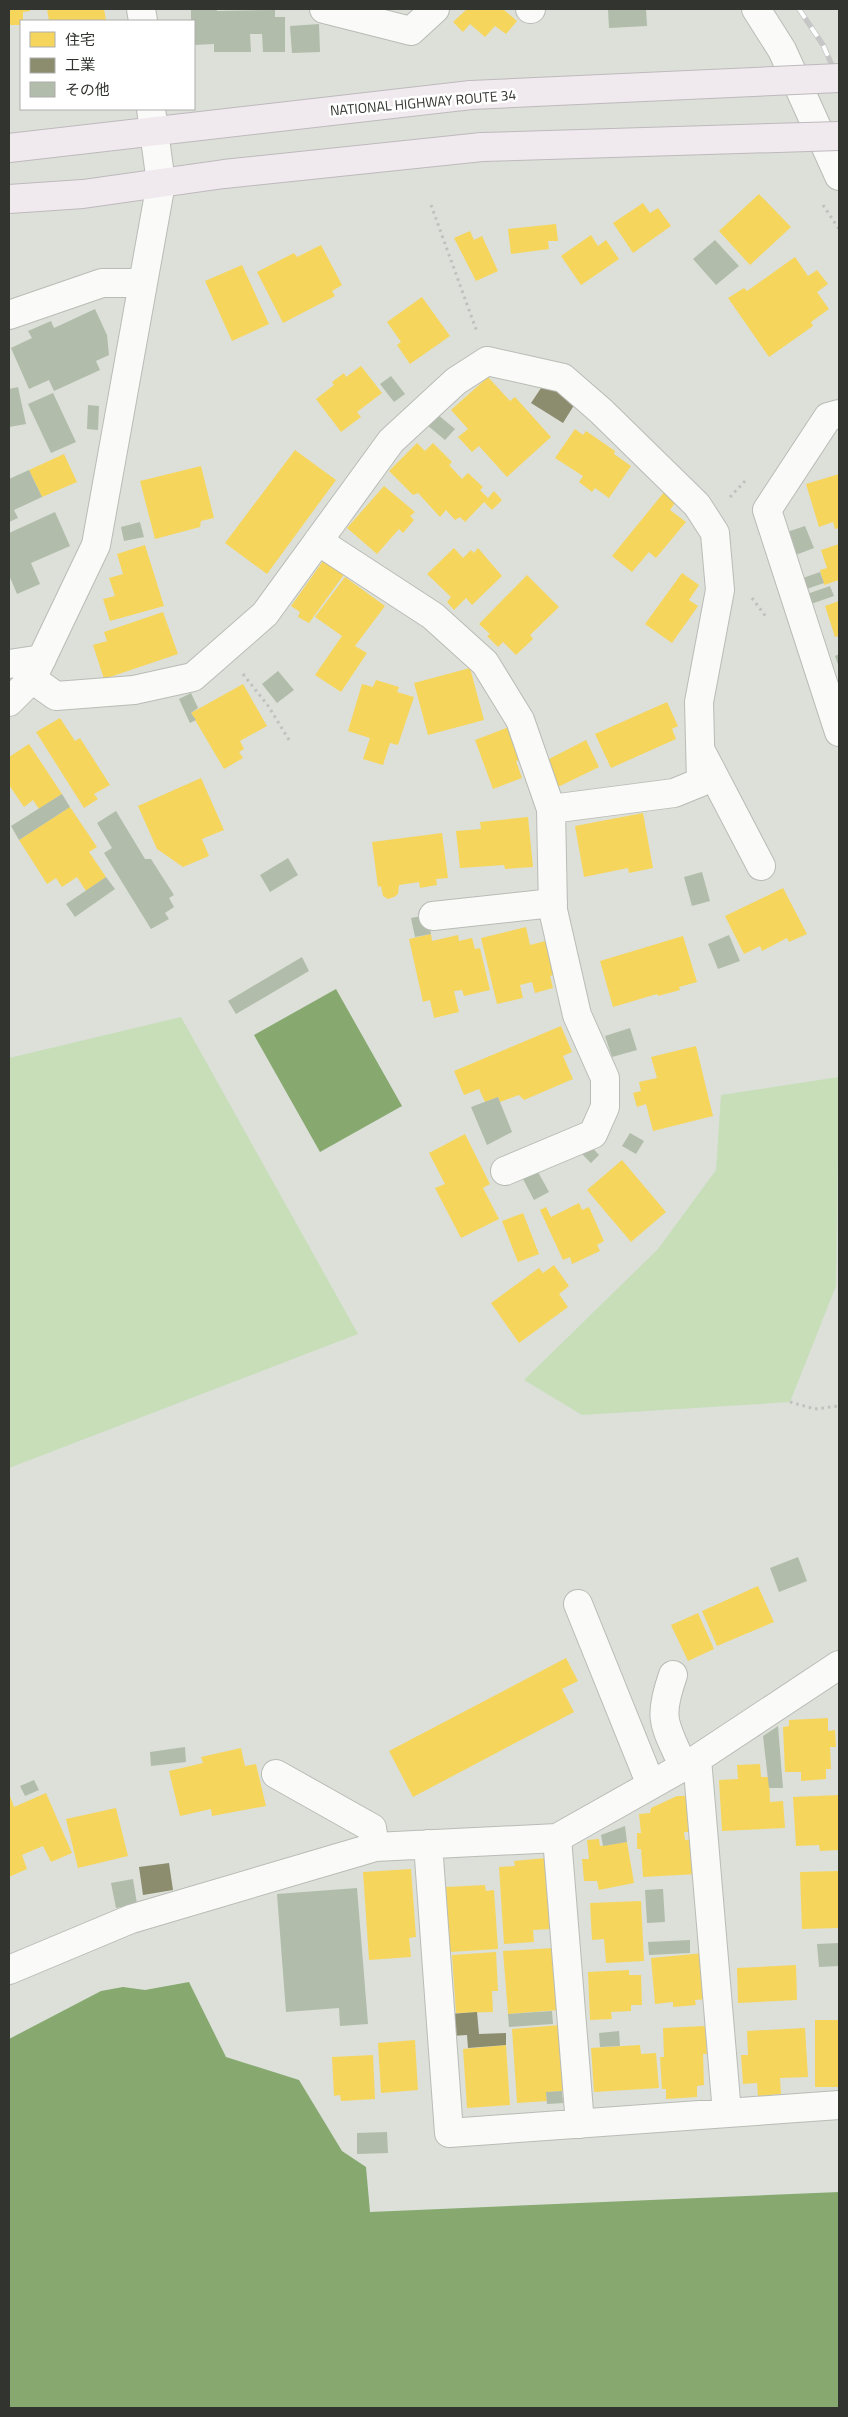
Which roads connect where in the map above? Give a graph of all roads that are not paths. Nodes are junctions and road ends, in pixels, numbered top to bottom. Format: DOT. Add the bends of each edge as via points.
graph roads {
  1 [pos="324,9"];
  2 [pos="435,9"];
  3 [pos="756,9"];
  4 [pos="839,78"];
  5 [pos="152,119"];
  6 [pos="839,136"];
  7 [pos="9,148"];
  8 [pos="839,176"];
  9 [pos="161,183"];
  10 [pos="9,200"];
  11 [pos="143,283"];
  12 [pos="9,316"];
  13 [pos="839,414"];
  14 [pos="318,541"];
  15 [pos="9,664"];
  16 [pos="37,669"];
  17 [pos="9,702"];
  18 [pos="839,732"];
  19 [pos="700,750"];
  20 [pos="551,809"];
  21 [pos="761,866"];
  22 [pos="553,903"];
  23 [pos="434,916"];
  24 [pos="505,1171"];
  25 [pos="578,1604"];
  26 [pos="839,1666"];
  27 [pos="673,1675"];
  28 [pos="690,1763"];
  29 [pos="276,1774"];
  30 [pos="651,1785"];
  31 [pos="557,1838"];
  32 [pos="428,1844"];
  33 [pos="375,1847"];
  34 [pos="9,1970"];
  35 [pos="839,2105"];
  36 [pos="726,2113"];
  37 [pos="580,2124"];
  1 -- 2 [label="street" via="411,31"];
  3 -- 8 [label="street" via="782,50"];
  4 -- 5 [label="highway, NATIONAL HIGHWAY ROUTE 34, bridge" via="471,95"];
  5 -- 7 [label="highway, NATIONAL HIGHWAY ROUTE 34"];
  5 -- 9 [label="street"];
  6 -- 9 [label="highway, bridge" via="482,148"];
  9 -- 10 [label="highway"];
  9 -- 11 [label="street"];
  11 -- 12 [label="street" via="102,283"];
  11 -- 16 [label="street" via="96,544"];
  13 -- 18 [label="street" via="828,417 767,510"];
  14 -- 16 [label="street" via="264,614 193,677 134,690 56,696"];
  14 -- 19 [label="street" via="392,441 456,381 487,360 563,378 697,505 715,533 720,590 700,702"];
  14 -- 20 [label="street" via="433,616 485,663 520,720"];
  15 -- 16 [label="street"];
  16 -- 17 [label="street"];
  19 -- 20 [label="street" via="701,782 674,793"];
  19 -- 21 [label="street"];
  20 -- 22 [label="street"];
  22 -- 23 [label="street"];
  22 -- 24 [label="street" via="577,1015 605,1078 605,1107 593,1134"];
  25 -- 30 [label="street"];
  26 -- 28 [label="street"];
  27 -- 28 [label="street" via="664,1701 664,1721"];
  28 -- 30 [label="street"];
  28 -- 36 [label="street"];
  29 -- 33 [label="street" via="372,1828"];
  30 -- 31 [label="street"];
  31 -- 32 [label="street"];
  31 -- 37 [label="street"];
  32 -- 33 [label="street"];
  32 -- 37 [label="street" via="449,2133"];
  33 -- 34 [label="street" via="131,1919"];
  35 -- 36 [label="street"];
  36 -- 37 [label="street"];
}
